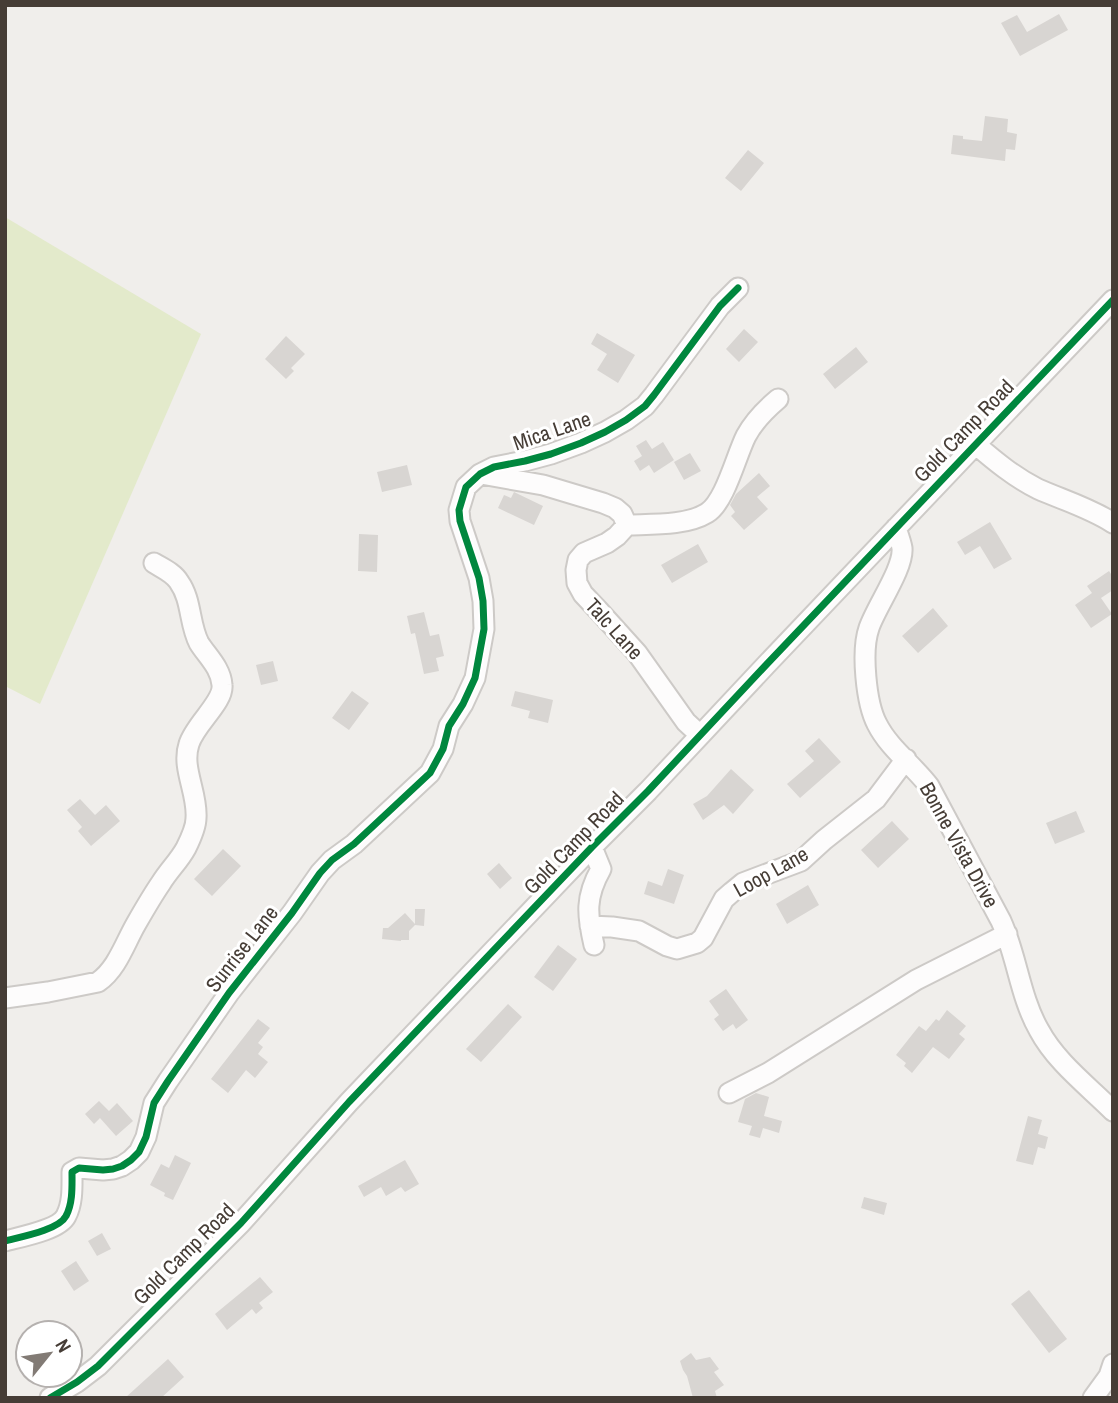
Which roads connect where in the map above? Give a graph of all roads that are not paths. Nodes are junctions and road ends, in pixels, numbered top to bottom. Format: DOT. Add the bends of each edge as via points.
graph roads {
  1 [pos="738,288"];
  2 [pos="1113,300"];
  3 [pos="778,400"];
  4 [pos="975,444"];
  5 [pos="480,474"];
  6 [pos="1113,523"];
  7 [pos="627,525"];
  8 [pos="896,528"];
  9 [pos="154,563"];
  10 [pos="700,735"];
  11 [pos="906,759"];
  12 [pos="592,847"];
  13 [pos="590,926"];
  14 [pos="1007,934"];
  15 [pos="594,945"];
  16 [pos="5,998"];
  17 [pos="729,1093"];
  18 [pos="1113,1111"];
  19 [pos="5,1241"];
  20 [pos="1113,1364"];
  21 [pos="50,1398"];
  22 [pos="1093,1398"];
  1 -- 5 [label="street, Mica Lane" via="645,406 626,420 581,443"];
  2 -- 4 [label="street, Gold Camp Road"];
  3 -- 7 [label="street" via="747,434 722,495 707,513 694,519"];
  4 -- 6 [label="street" via="1016,477"];
  4 -- 8 [label="street, Gold Camp Road"];
  5 -- 7 [label="street" via="544,485 603,503 622,514"];
  5 -- 19 [label="street, Sunrise Lane" via="467,487 459,510 480,578 484,629 475,678 430,773 320,873 168,1081 154,1103 139,1152 113,1169 72,1172 66,1218 58,1225"];
  7 -- 10 [label="street, Talc Lane" via="578,560 578,583"];
  8 -- 10 [label="street, Gold Camp Road"];
  8 -- 11 [label="street, Bonne Vista Drive" via="901,558 867,632 866,675 877,725"];
  9 -- 16 [label="street" via="180,582 198,642 223,685 221,696 188,747 196,818 188,845 103,978"];
  10 -- 12 [label="street, Gold Camp Road"];
  11 -- 13 [label="street, Loop Lane" via="876,799 801,861 743,883 724,899 697,943 677,949 639,931"];
  11 -- 14 [label="street, Bonne Vista Drive" via="929,786"];
  12 -- 13 [label="street" via="601,869 590,894"];
  12 -- 21 [label="street, Gold Camp Road" via="349,1102 241,1223 98,1366"];
  13 -- 15 [label="street"];
  14 -- 17 [label="street" via="916,980"];
  14 -- 18 [label="street, Bonne Vista Drive" via="1038,1030 1056,1055"];
  20 -- 22 [label="street"];
}
